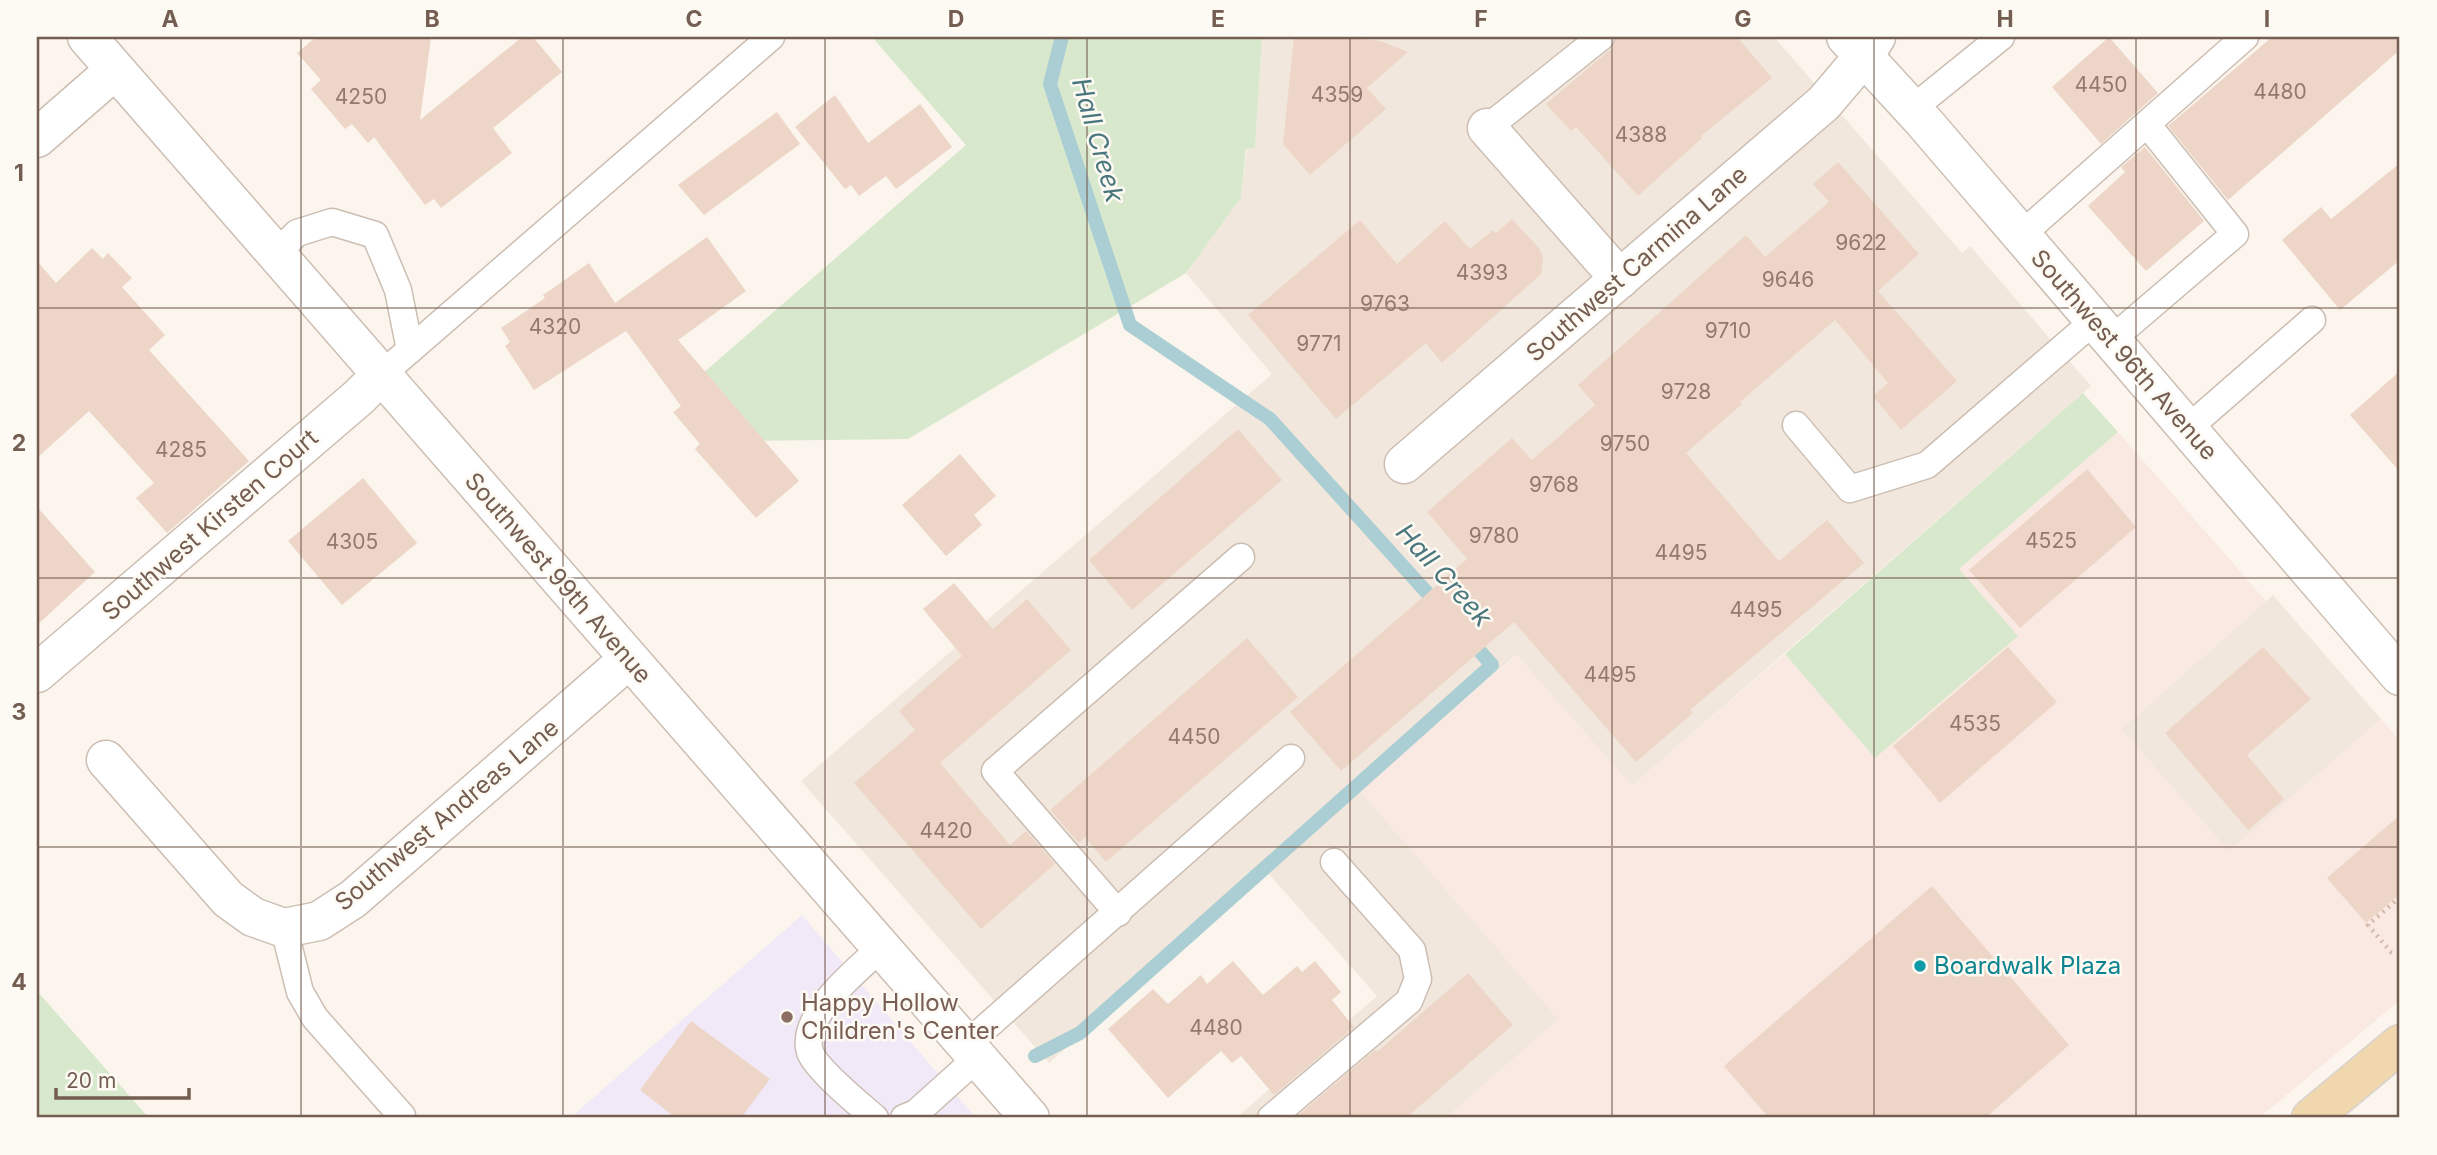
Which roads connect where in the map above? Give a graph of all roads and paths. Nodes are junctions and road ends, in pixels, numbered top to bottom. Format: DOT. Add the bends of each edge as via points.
graph roads {
  1 [pos="87,37"];
  2 [pos="771,37"];
  3 [pos="1601,37"];
  4 [pos="2001,37"];
  5 [pos="2245,37"];
  6 [pos="1862,43"];
  7 [pos="116,70"];
  8 [pos="1912,109"];
  9 [pos="2147,124"];
  10 [pos="1487,128"];
  11 [pos="37,138"];
  12 [pos="2021,234"];
  13 [pos="276,254"];
  14 [pos="1620,279"];
  15 [pos="2312,320"];
  16 [pos="2103,331"];
  17 [pos="410,350"];
  18 [pos="381,375"];
  19 [pos="1796,425"];
  20 [pos="2187,429"];
  21 [pos="1404,464"];
  22 [pos="1241,557"];
  23 [pos="629,659"];
  24 [pos="2396,661"];
  25 [pos="37,673"];
  26 [pos="1291,758"];
  27 [pos="106,760"];
  28 [pos="1334,862"];
  29 [pos="2400,897"];
  30 [pos="1118,913"];
  31 [pos="284,928"];
  32 [pos="2400,954"];
  33 [pos="893,961"];
  34 [pos="2400,1044"];
  35 [pos="972,1051"];
  36 [pos="402,1116"];
  37 [pos="910,1116"];
  38 [pos="875,1118"];
  39 [pos="1030,1118"];
  40 [pos="1271,1118"];
  41 [pos="2312,1118"];
  1 -- 7 [label="street, Southwest 99th Avenue"];
  2 -- 17 [label="lane"];
  3 -- 10 [label="lane"];
  4 -- 8 [label="lane"];
  5 -- 9 [label="lane"];
  6 -- 8 [label="street, Southwest 96th Avenue"];
  6 -- 14 [label="street, Southwest Carmina Lane" via="1824,103"];
  7 -- 11 [label="street"];
  7 -- 13 [label="street, Southwest 99th Avenue"];
  8 -- 12 [label="street, Southwest 96th Avenue"];
  9 -- 12 [label="lane"];
  9 -- 16 [label="lane" via="2235,234"];
  10 -- 14 [label="street"];
  12 -- 16 [label="street, Southwest 96th Avenue"];
  13 -- 17 [label="lane" via="297,233 332,222 375,235 398,290"];
  13 -- 18 [label="street, Southwest 99th Avenue"];
  14 -- 21 [label="street, Southwest Carmina Lane"];
  15 -- 20 [label="lane"];
  16 -- 19 [label="lane" via="1927,465 1850,489"];
  16 -- 20 [label="street, Southwest 96th Avenue"];
  17 -- 18 [label="lane"];
  18 -- 23 [label="street, Southwest 99th Avenue"];
  18 -- 25 [label="street, Southwest Kirsten Court"];
  20 -- 24 [label="street, Southwest 96th Avenue"];
  22 -- 30 [label="lane" via="995,771"];
  23 -- 31 [label="street, Southwest Andreas Lane" via="353,899 319,921"];
  23 -- 33 [label="street, Southwest 99th Avenue"];
  26 -- 30 [label="lane"];
  27 -- 31 [label="street" via="228,899 253,918"];
  28 -- 40 [label="lane" via="1412,950 1418,979 1409,1001"];
  29 -- 32 [label="path" via="2368,925 2391,952"];
  30 -- 35 [label="lane"];
  31 -- 36 [label="lane" via="300,992 315,1018"];
  33 -- 35 [label="street, Southwest 99th Avenue"];
  33 -- 38 [label="lane" via="842,985 816,1018 809,1036 810,1052 818,1064"];
  34 -- 41 [label="main road"];
  35 -- 37 [label="lane"];
  35 -- 39 [label="street, Southwest 99th Avenue"];
}
